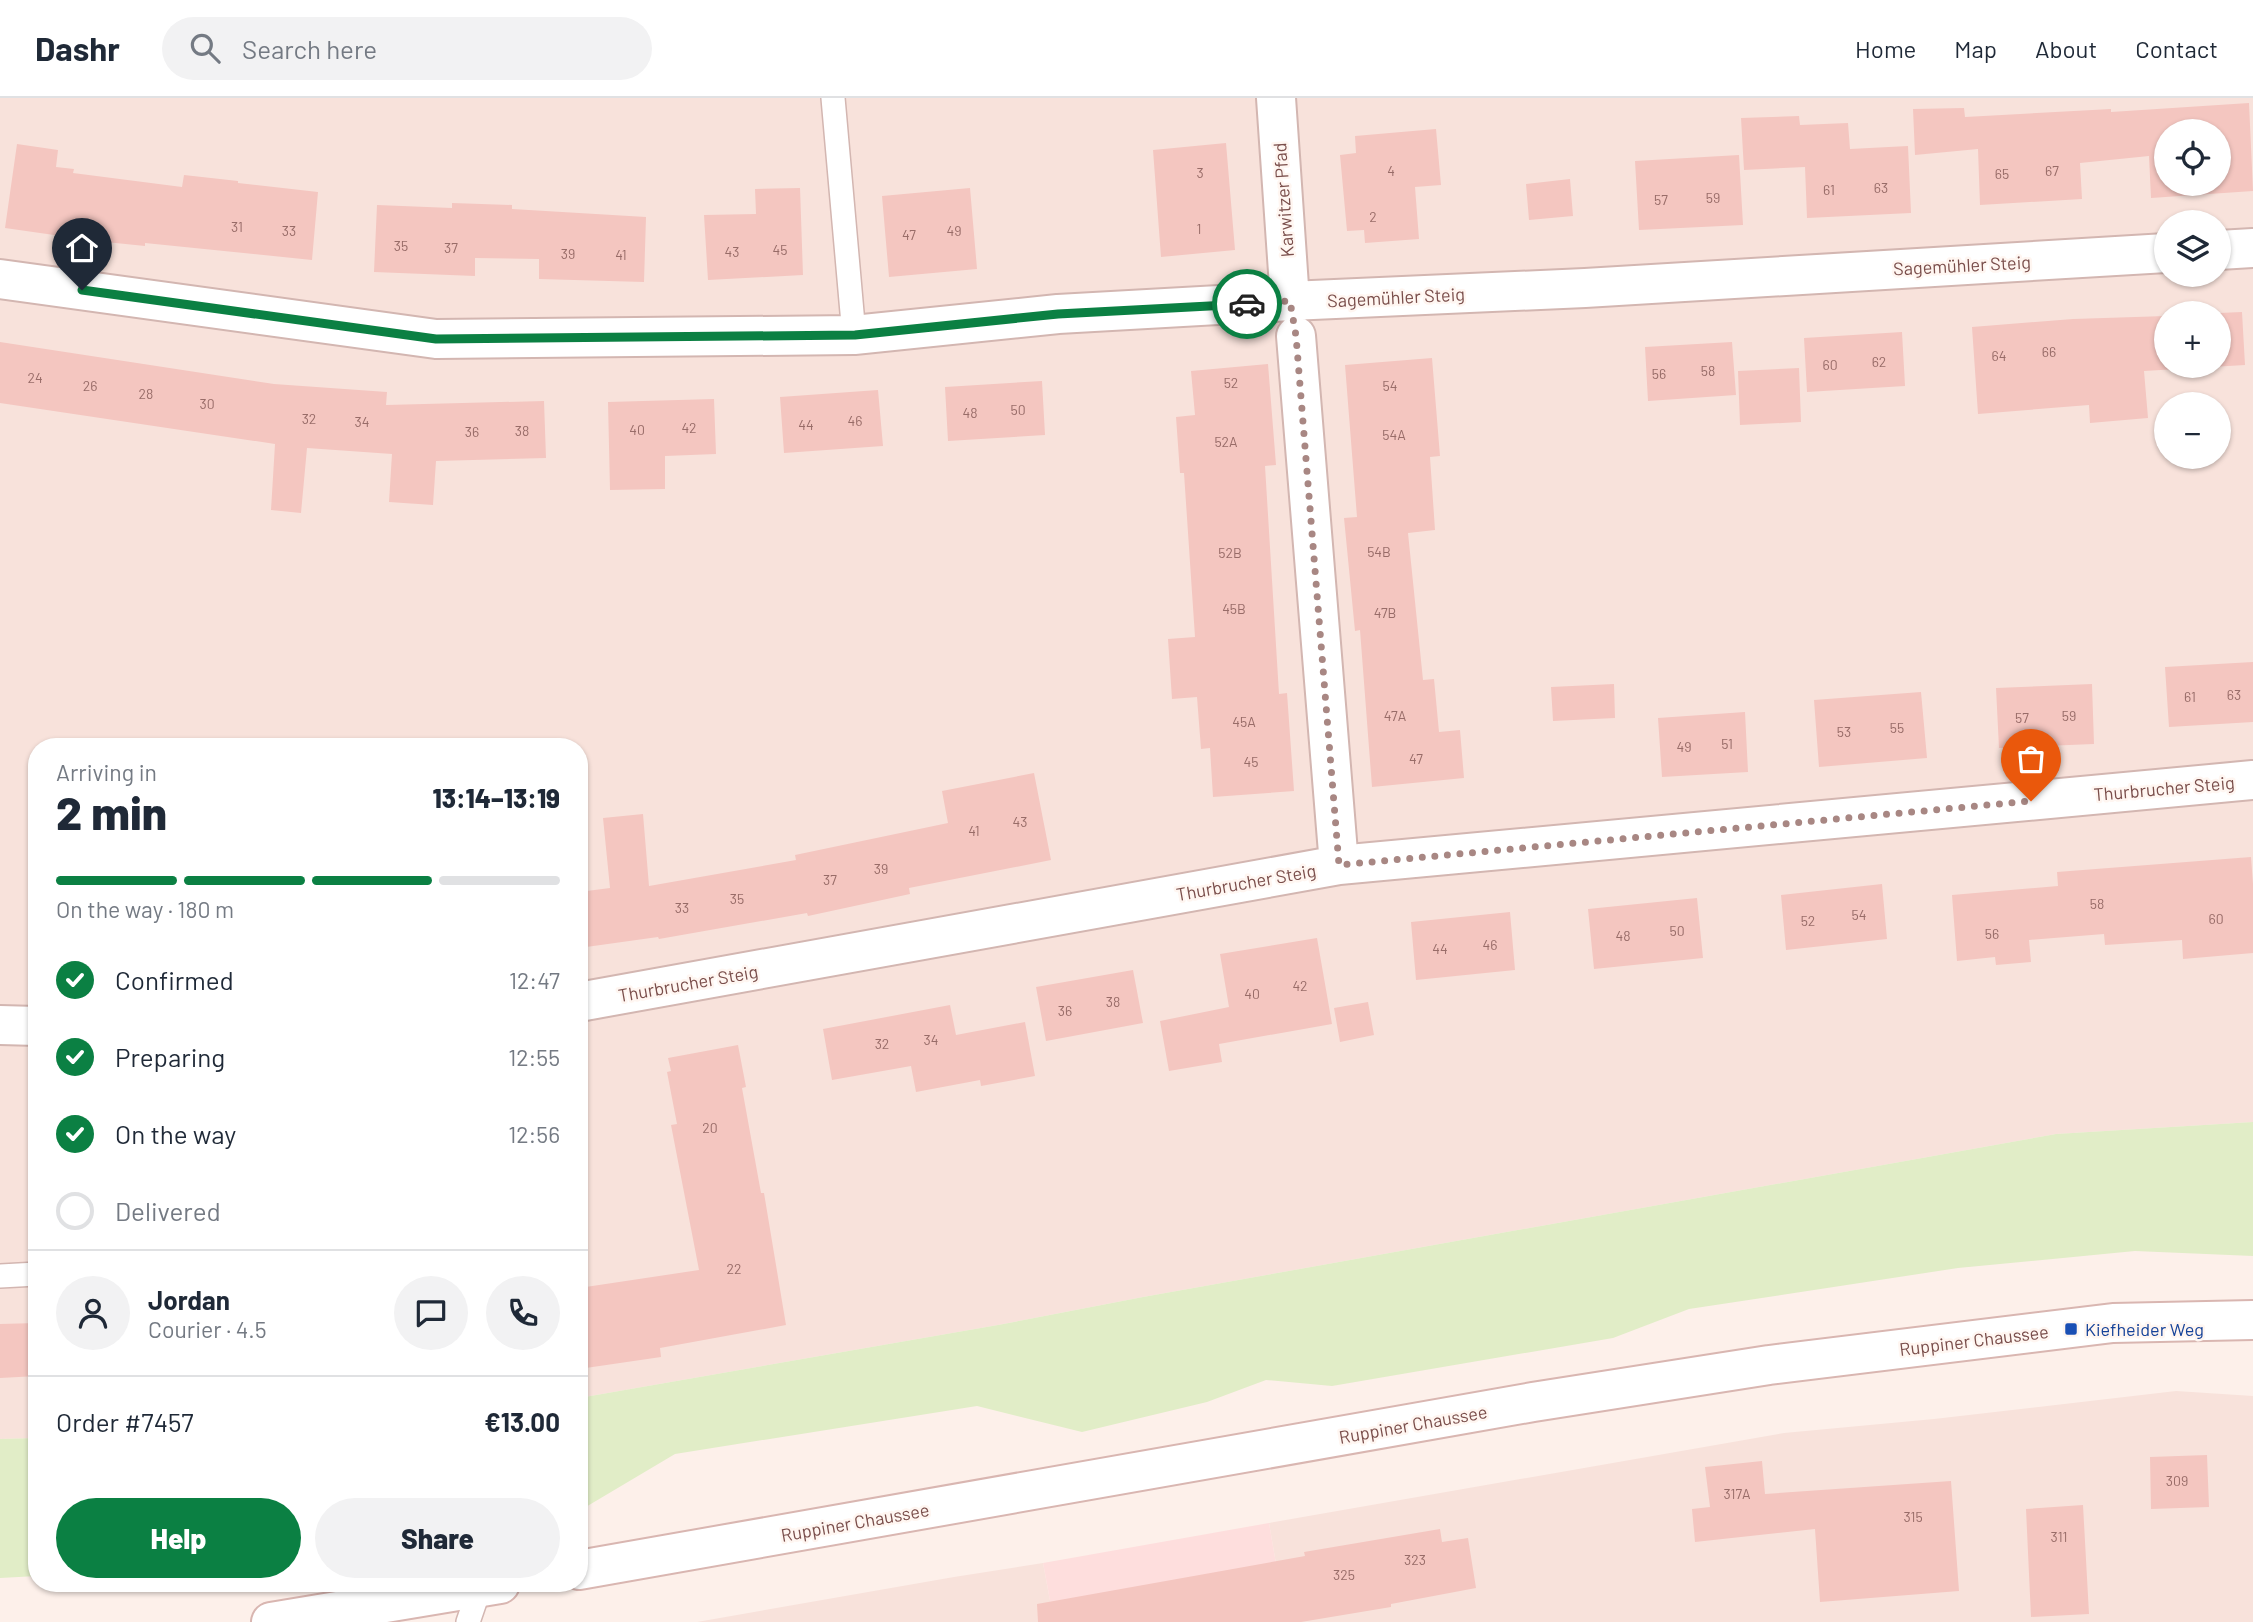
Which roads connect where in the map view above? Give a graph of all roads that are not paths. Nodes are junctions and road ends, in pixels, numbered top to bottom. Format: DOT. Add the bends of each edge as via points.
graph roads {
  1 [pos="833,98"];
  2 [pos="1276,98"];
  3 [pos="2253,248"];
  4 [pos="2231,249"];
  5 [pos="2154,254"];
  6 [pos="0,279"];
  7 [pos="1293,319"];
  8 [pos="855,335"];
  9 [pos="2253,780"];
  10 [pos="1339,865"];
  11 [pos="588,1000"];
  12 [pos="0,1025"];
  13 [pos="28,1026"];
  14 [pos="28,1274"];
  15 [pos="0,1276"];
  16 [pos="2253,1320"];
  17 [pos="588,1568"];
  18 [pos="483,1598"];
  19 [pos="271,1622"];
  1 -- 8 [label="lane"];
  2 -- 7 [label="street, Karwitzer Pfad"];
  3 -- 4 [label="street"];
  5 -- 7 [label="street, Sagemühler Steig" via="1585,288"];
  6 -- 8 [label="street, Sagemühler Steig" via="436,339"];
  7 -- 8 [label="street, Sagemühler Steig" via="1058,314"];
  7 -- 10 [label="street, Karwitzer Pfad"];
  9 -- 10 [label="street, Thurbrucher Steig"];
  10 -- 11 [label="street, Thurbrucher Steig"];
  12 -- 13 [label="street"];
  14 -- 15 [label="lane"];
  16 -- 17 [label="street, Ruppiner Chaussee" via="2113,1323 1769,1365 1533,1402"];
  18 -- 19 [label="street"];
}
